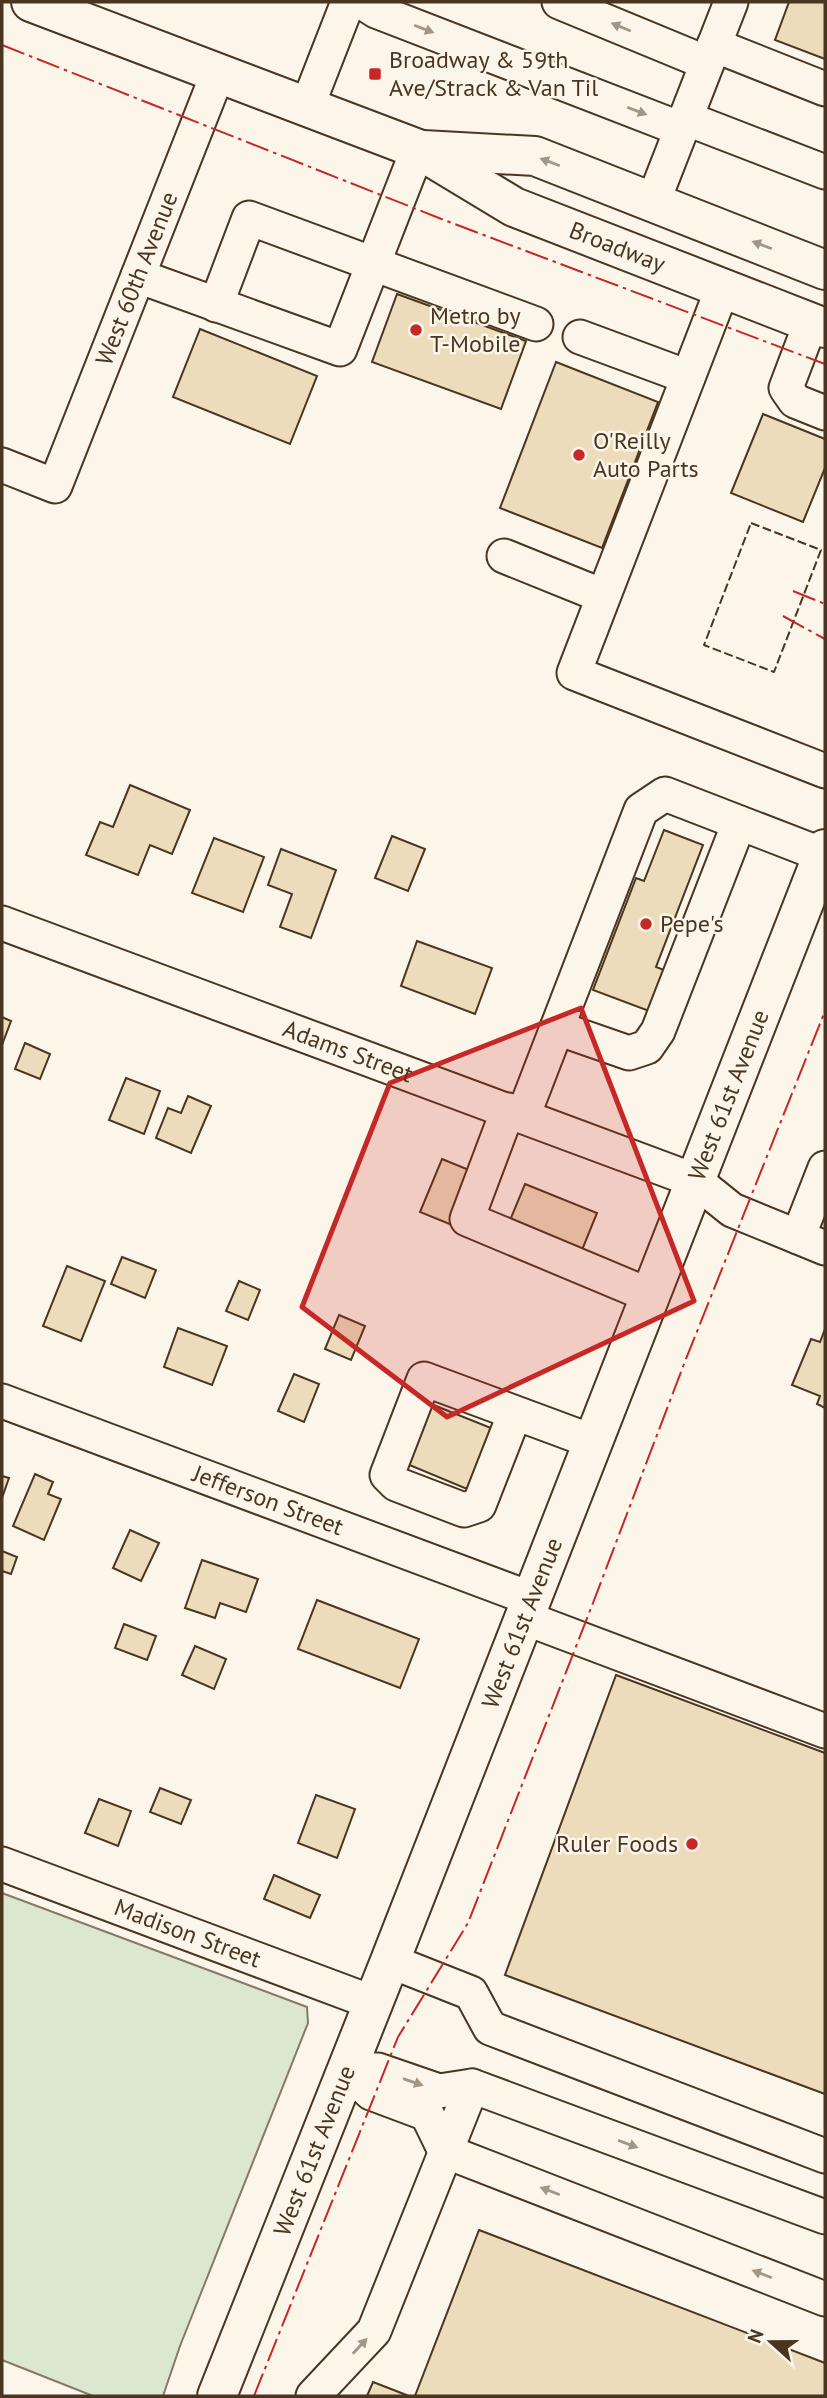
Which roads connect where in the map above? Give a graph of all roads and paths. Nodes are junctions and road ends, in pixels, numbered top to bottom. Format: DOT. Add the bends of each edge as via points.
graph roads {
  1 [pos="31,2"];
  2 [pos="348,2"];
  3 [pos="362,2"];
  4 [pos="559,2"];
  5 [pos="731,2"];
  6 [pos="710,54"];
  7 [pos="218,73"];
  8 [pos="825,89"];
  9 [pos="307,107"];
  10 [pos="683,123"];
  11 [pos="418,149"];
  12 [pos="825,172"];
  13 [pos="653,202"];
  14 [pos="373,264"];
  15 [pos="825,270"];
  16 [pos="138,276"];
  17 [pos="723,287"];
  18 [pos="216,304"];
  19 [pos="536,324"];
  20 [pos="818,325"];
  21 [pos="580,337"];
  22 [pos="688,377"];
  23 [pos="825,413"];
  24 [pos="2,465"];
  25 [pos="504,556"];
  26 [pos="603,596"];
  27 [pos="825,771"];
  28 [pos="738,823"];
  29 [pos="824,852"];
  30 [pos="2,923"];
  31 [pos="557,1028"];
  32 [pos="516,1113"];
  33 [pos="825,1168"];
  34 [pos="696,1181"];
  35 [pos="811,1243"];
  36 [pos="651,1296"];
  37 [pos="2,1401"];
  38 [pos="515,1413"];
  39 [pos="594,1442"];
  40 [pos="528,1609"];
  41 [pos="825,1731"];
  42 [pos="2,1864"];
  43 [pos="390,1961"];
  44 [pos="374,2003"];
  45 [pos="347,2070"];
  46 [pos="472,2086"];
  47 [pos="446,2151"];
  48 [pos="825,2156"];
  49 [pos="825,2217"];
  50 [pos="825,2299"];
  51 [pos="217,2396"];
  52 [pos="313,2396"];
  1 -- 7 [label="main road, Broadway"];
  2 -- 9 [label="street"];
  3 -- 10 [label="street, one-way"];
  6 -- 4 [label="street, one-way"];
  5 -- 6 [label="street"];
  6 -- 8 [label="street"];
  6 -- 10 [label="street"];
  7 -- 9 [label="main road, Broadway"];
  7 -- 16 [label="street, West 60th Avenue"];
  9 -- 11 [label="main road, Broadway"];
  10 -- 12 [label="street"];
  10 -- 13 [label="street"];
  13 -- 11 [label="main road, Broadway, one-way" via="535,156"];
  11 -- 14 [label="street"];
  11 -- 17 [label="main road, Broadway" via="514,208"];
  15 -- 13 [label="main road, Broadway, one-way"];
  14 -- 18 [label="street" via="340,349"];
  14 -- 18 [label="street" via="249,218"];
  14 -- 19 [label="street"];
  16 -- 18 [label="street"];
  16 -- 24 [label="street, West 60th Avenue" via="55,486"];
  17 -- 20 [label="main road, Broadway"];
  17 -- 22 [label="street"];
  20 -- 23 [label="street" via="786,388 795,401"];
  21 -- 22 [label="street"];
  22 -- 26 [label="street"];
  25 -- 26 [label="street"];
  26 -- 27 [label="street" via="574,673"];
  28 -- 29 [label="street"];
  28 -- 31 [label="street" via="659,1031 647,1047 629,1053"];
  28 -- 31 [label="street" via="665,793 640,810"];
  29 -- 34 [label="main road, West 61st Avenue"];
  30 -- 32 [label="street, Adams Street"];
  31 -- 32 [label="street"];
  32 -- 34 [label="street, Adams Street"];
  32 -- 36 [label="street" via="467,1219"];
  33 -- 35 [label="street"];
  34 -- 35 [label="street, Adams Street" via="732,1210"];
  34 -- 36 [label="main road, West 61st Avenue"];
  36 -- 39 [label="main road, West 61st Avenue"];
  37 -- 40 [label="street, Jefferson Street"];
  38 -- 39 [label="street"];
  39 -- 40 [label="main road, West 61st Avenue"];
  40 -- 41 [label="street, Jefferson Street"];
  40 -- 43 [label="main road, West 61st Avenue"];
  42 -- 44 [label="street, Madison Street"];
  43 -- 44 [label="main road, West 61st Avenue"];
  43 -- 48 [label="street" via="471,1993 490,2028"];
  44 -- 45 [label="main road, West 61st Avenue"];
  45 -- 46 [label="street, one-way" via="377,2070 439,2091"];
  45 -- 47 [label="street" via="371,2093 427,2114"];
  45 -- 51 [label="main road, West 61st Avenue"];
  46 -- 47 [label="street"];
  46 -- 49 [label="street, one-way"];
  50 -- 47 [label="street, one-way"];
  52 -- 47 [label="street, one-way" via="374,2331"];
}
